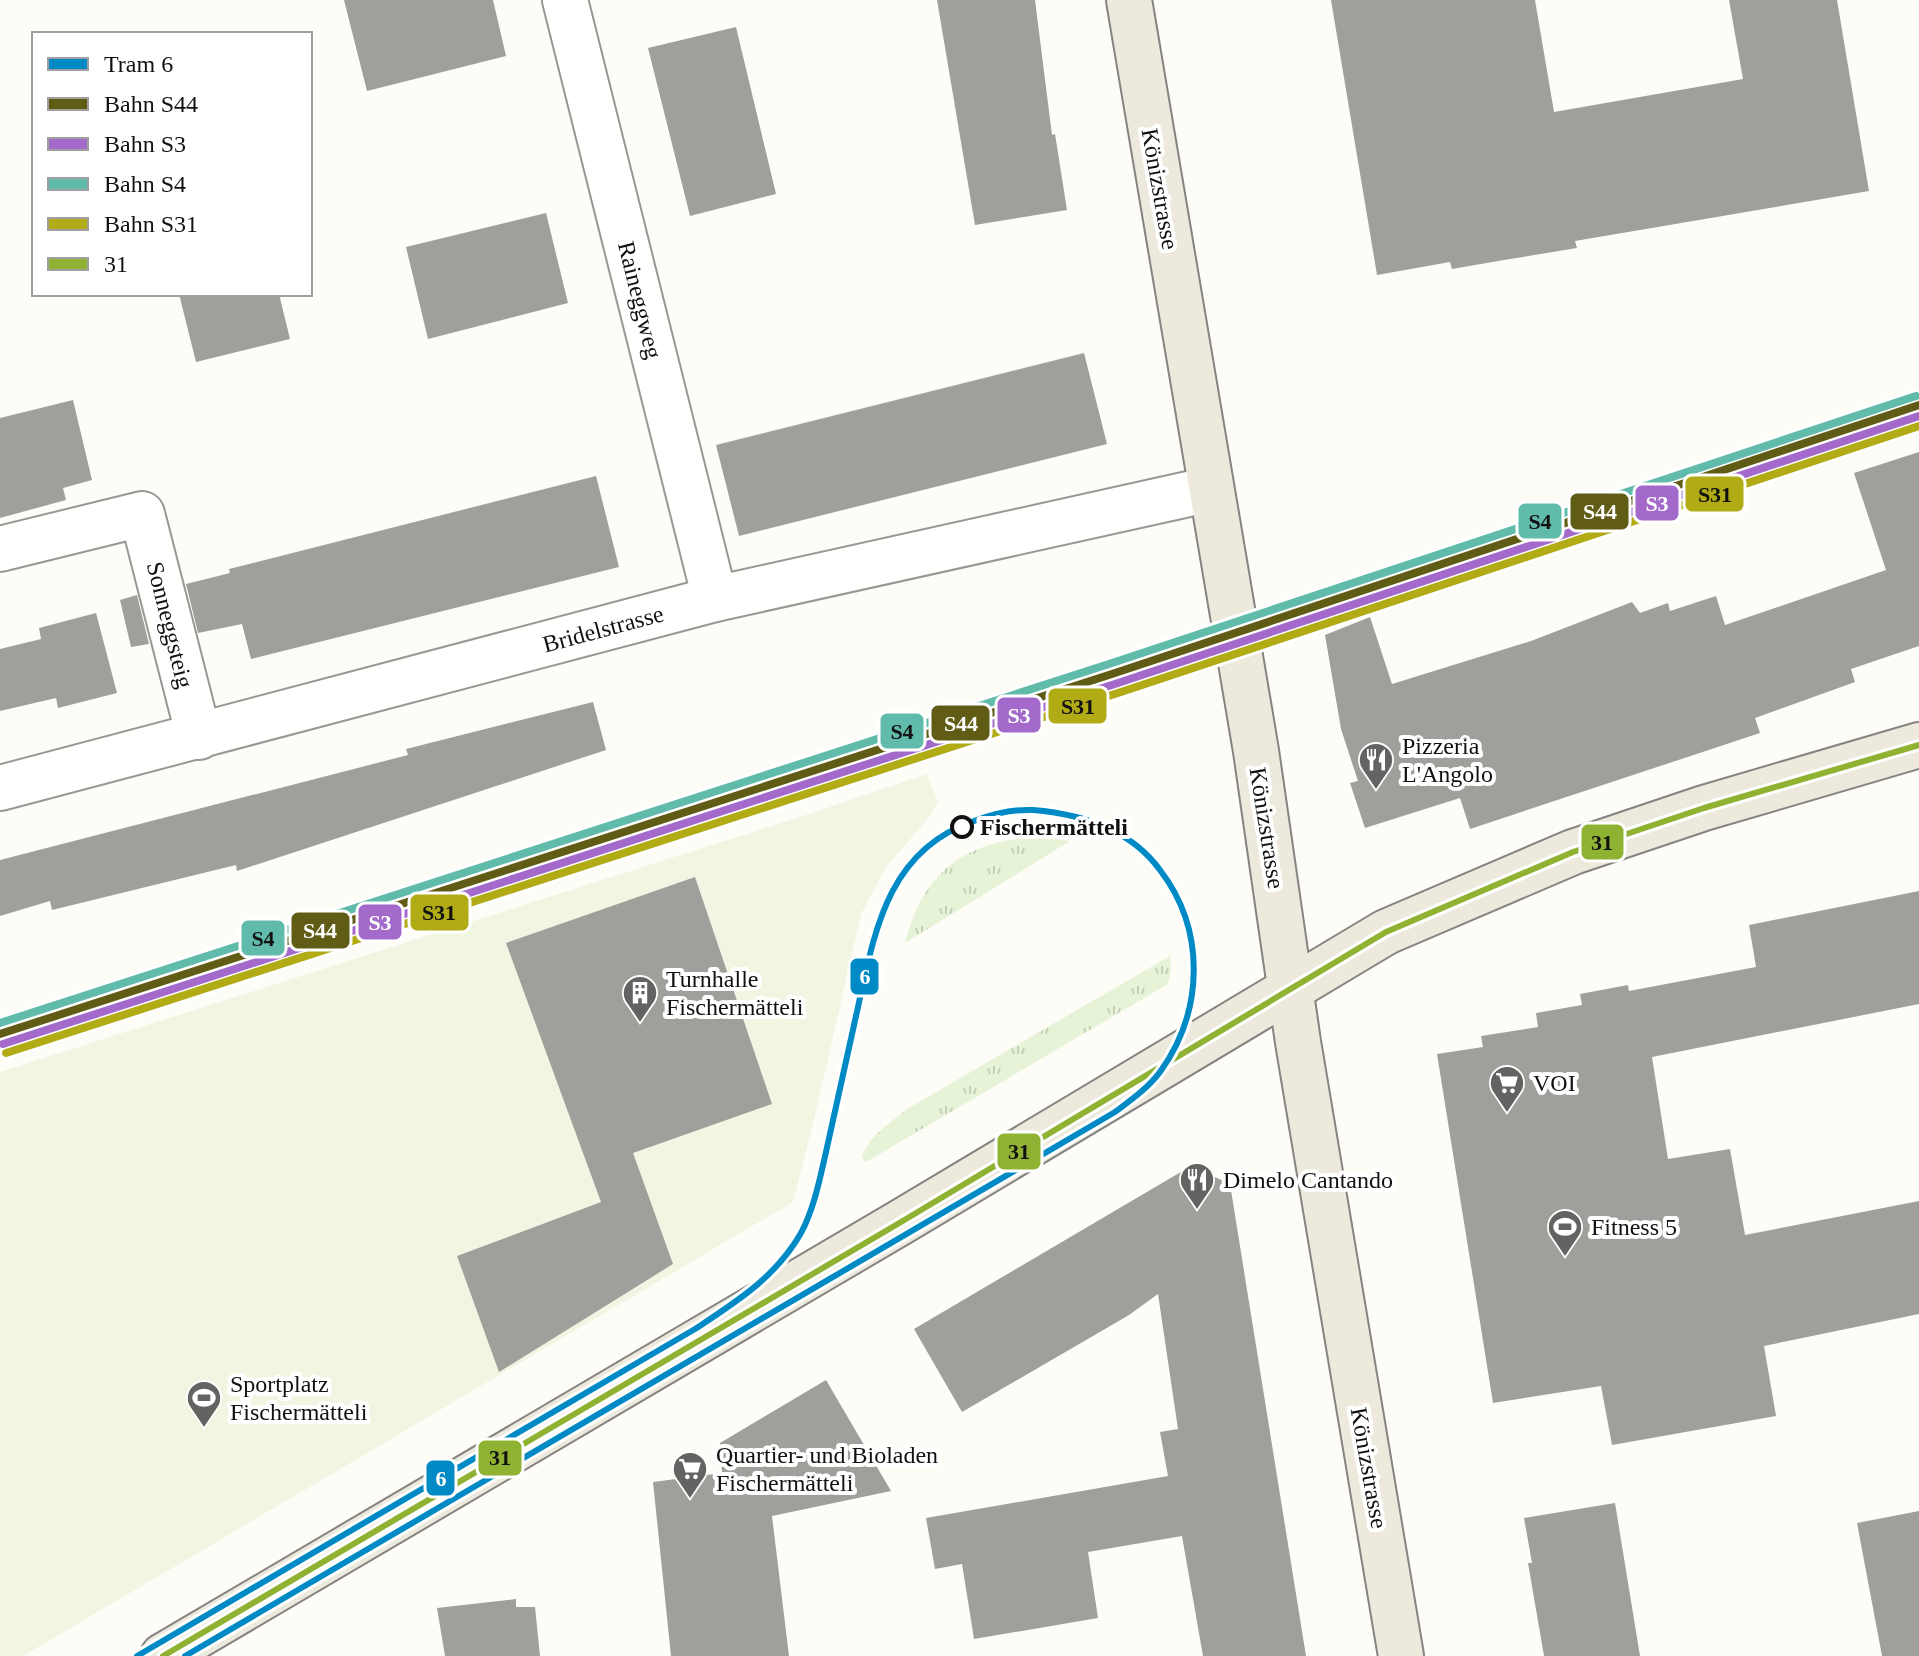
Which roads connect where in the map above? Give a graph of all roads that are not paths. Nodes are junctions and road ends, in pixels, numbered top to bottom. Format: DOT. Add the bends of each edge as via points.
graph roads {
  1 [pos="565,0"];
  2 [pos="1129,0"];
  3 [pos="1211,489"];
  4 [pos="0,549"];
  5 [pos="715,599"];
  6 [pos="199,737"];
  7 [pos="1919,745"];
  8 [pos="0,788"];
  9 [pos="1290,990"];
  10 [pos="163,1656"];
  11 [pos="1401,1656"];
  1 -- 5 [label="street, Raineggweg"];
  2 -- 3 [label="main road, Könizstrasse"];
  3 -- 5 [label="street, Bridelstrasse"];
  3 -- 9 [label="main road, Könizstrasse"];
  4 -- 6 [label="street, Sonneggsteig" via="142,514"];
  5 -- 6 [label="street, Bridelstrasse"];
  6 -- 8 [label="street, Bridelstrasse"];
  7 -- 9 [label="main road" via="1573,852 1386,932"];
  9 -- 10 [label="main road"];
  9 -- 11 [label="main road, Könizstrasse"];
}
